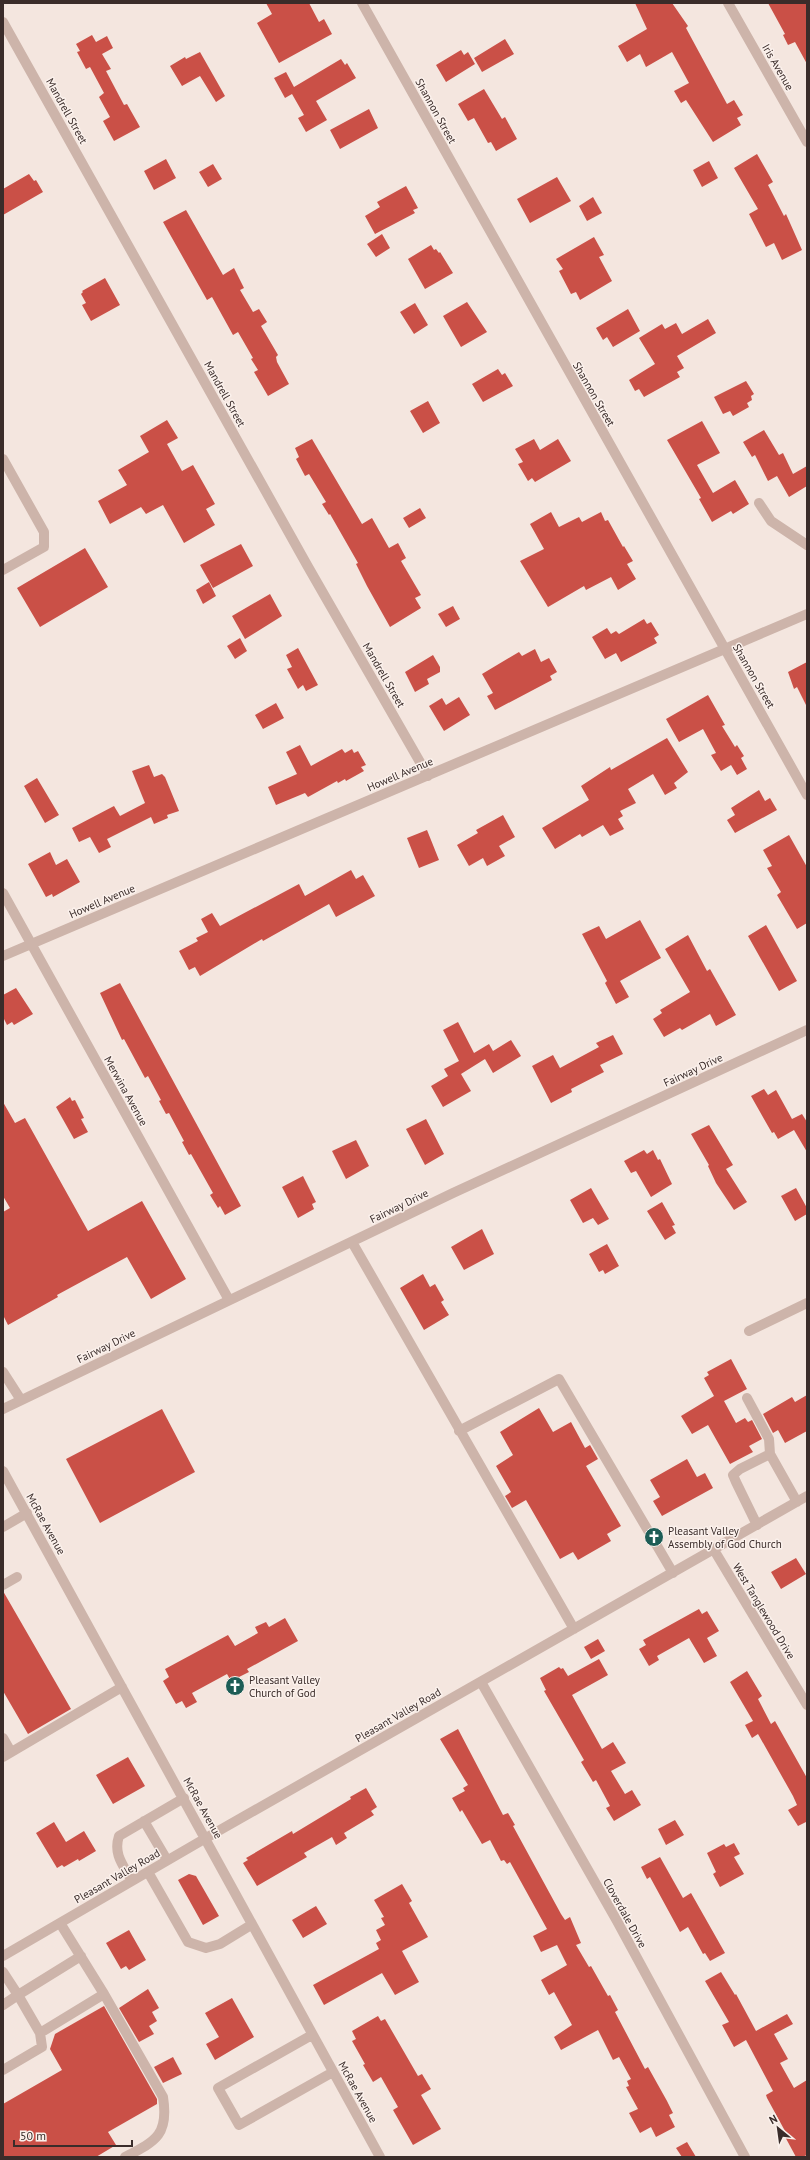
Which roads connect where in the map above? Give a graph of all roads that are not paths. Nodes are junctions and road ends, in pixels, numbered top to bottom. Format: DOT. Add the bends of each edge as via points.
graph roads {
  1 [pos="362,3"];
  2 [pos="728,3"];
  3 [pos="3,22"];
  4 [pos="807,142"];
  5 [pos="3,460"];
  6 [pos="759,503"];
  7 [pos="807,545"];
  8 [pos="3,570"];
  9 [pos="807,614"];
  10 [pos="725,649"];
  11 [pos="428,776"];
  12 [pos="807,796"];
  13 [pos="3,893"];
  14 [pos="31,944"];
  15 [pos="3,956"];
  16 [pos="807,1030"];
  17 [pos="352,1242"];
  18 [pos="229,1300"];
  19 [pos="807,1303"];
  20 [pos="749,1331"];
  21 [pos="3,1372"];
  22 [pos="748,1398"];
  23 [pos="21,1400"];
  24 [pos="3,1409"];
  25 [pos="459,1431"];
  26 [pos="770,1454"];
  27 [pos="3,1471"];
  28 [pos="807,1496"];
  29 [pos="797,1502"];
  30 [pos="27,1514"];
  31 [pos="757,1525"];
  32 [pos="3,1528"];
  33 [pos="714,1550"];
  34 [pos="673,1573"];
  35 [pos="17,1577"];
  36 [pos="3,1585"];
  37 [pos="574,1628"];
  38 [pos="480,1682"];
  39 [pos="122,1687"];
  40 [pos="807,1705"];
  41 [pos="3,1738"];
  42 [pos="7,1754"];
  43 [pos="184,1798"];
  44 [pos="144,1821"];
  45 [pos="206,1838"];
  46 [pos="167,1860"];
  47 [pos="148,1872"];
  48 [pos="132,1881"];
  49 [pos="60,1923"];
  50 [pos="251,1925"];
  51 [pos="3,1956"];
  52 [pos="81,1956"];
  53 [pos="3,1972"];
  54 [pos="104,1994"];
  55 [pos="18,1995"];
  56 [pos="3,2005"];
  57 [pos="40,2033"];
  58 [pos="312,2035"];
  59 [pos="3,2070"];
  60 [pos="333,2072"];
  61 [pos="125,2157"];
  62 [pos="380,2157"];
  63 [pos="745,2157"];
  1 -- 10 [label="street, Shannon Street"];
  2 -- 4 [label="street, Iris Avenue"];
  3 -- 11 [label="street, Mandrell Street" via="306,565"];
  5 -- 8 [label="street" via="44,532 44,547"];
  6 -- 7 [label="street" via="771,521"];
  9 -- 10 [label="street, Howell Avenue"];
  10 -- 11 [label="street, Howell Avenue"];
  10 -- 12 [label="street, Shannon Street"];
  11 -- 14 [label="street, Howell Avenue"];
  13 -- 14 [label="street, Merwina Avenue"];
  14 -- 15 [label="street, Howell Avenue"];
  14 -- 18 [label="street, Merwina Avenue"];
  16 -- 17 [label="street, Fairway Drive"];
  17 -- 18 [label="street, Fairway Drive"];
  17 -- 25 [label="street"];
  18 -- 23 [label="street, Fairway Drive"];
  19 -- 20 [label="street"];
  21 -- 23 [label="street"];
  22 -- 26 [label="street" via="769,1439"];
  23 -- 24 [label="street, Fairway Drive"];
  25 -- 34 [label="street" via="559,1379"];
  25 -- 37 [label="street"];
  26 -- 29 [label="street"];
  26 -- 31 [label="street" via="733,1475"];
  27 -- 30 [label="street, McRae Avenue"];
  28 -- 29 [label="street, Pleasant Valley Road"];
  29 -- 31 [label="street, Pleasant Valley Road"];
  30 -- 32 [label="street"];
  30 -- 39 [label="street, McRae Avenue"];
  31 -- 33 [label="street, Pleasant Valley Road"];
  33 -- 34 [label="street, Pleasant Valley Road"];
  33 -- 40 [label="street, West Tanglewood Drive"];
  34 -- 37 [label="street, Pleasant Valley Road"];
  35 -- 36 [label="street"];
  37 -- 38 [label="street, Pleasant Valley Road"];
  38 -- 45 [label="street, Pleasant Valley Road"];
  38 -- 63 [label="street, Cloverdale Drive" via="616,1921"];
  39 -- 42 [label="street"];
  39 -- 43 [label="street, McRae Avenue"];
  41 -- 42 [label="street"];
  43 -- 44 [label="street"];
  43 -- 45 [label="street, McRae Avenue"];
  44 -- 46 [label="street"];
  44 -- 48 [label="street" via="119,1836 116,1844 117,1855"];
  45 -- 46 [label="street, Pleasant Valley Road"];
  45 -- 50 [label="street, McRae Avenue"];
  46 -- 47 [label="street, Pleasant Valley Road"];
  47 -- 48 [label="street, Pleasant Valley Road"];
  47 -- 50 [label="street" via="188,1942 206,1948 220,1944"];
  48 -- 49 [label="street, Pleasant Valley Road"];
  49 -- 51 [label="street, Pleasant Valley Road"];
  49 -- 52 [label="street"];
  50 -- 58 [label="street, McRae Avenue"];
  52 -- 54 [label="street"];
  52 -- 55 [label="street"];
  53 -- 55 [label="street"];
  54 -- 57 [label="street"];
  54 -- 61 [label="street" via="163,2097 166,2114 162,2131 148,2145"];
  55 -- 56 [label="street"];
  55 -- 57 [label="street"];
  57 -- 59 [label="street" via="42,2047"];
  58 -- 60 [label="street, McRae Avenue"];
  58 -- 60 [label="street" via="218,2088 240,2125"];
  60 -- 62 [label="street, McRae Avenue"];
}
